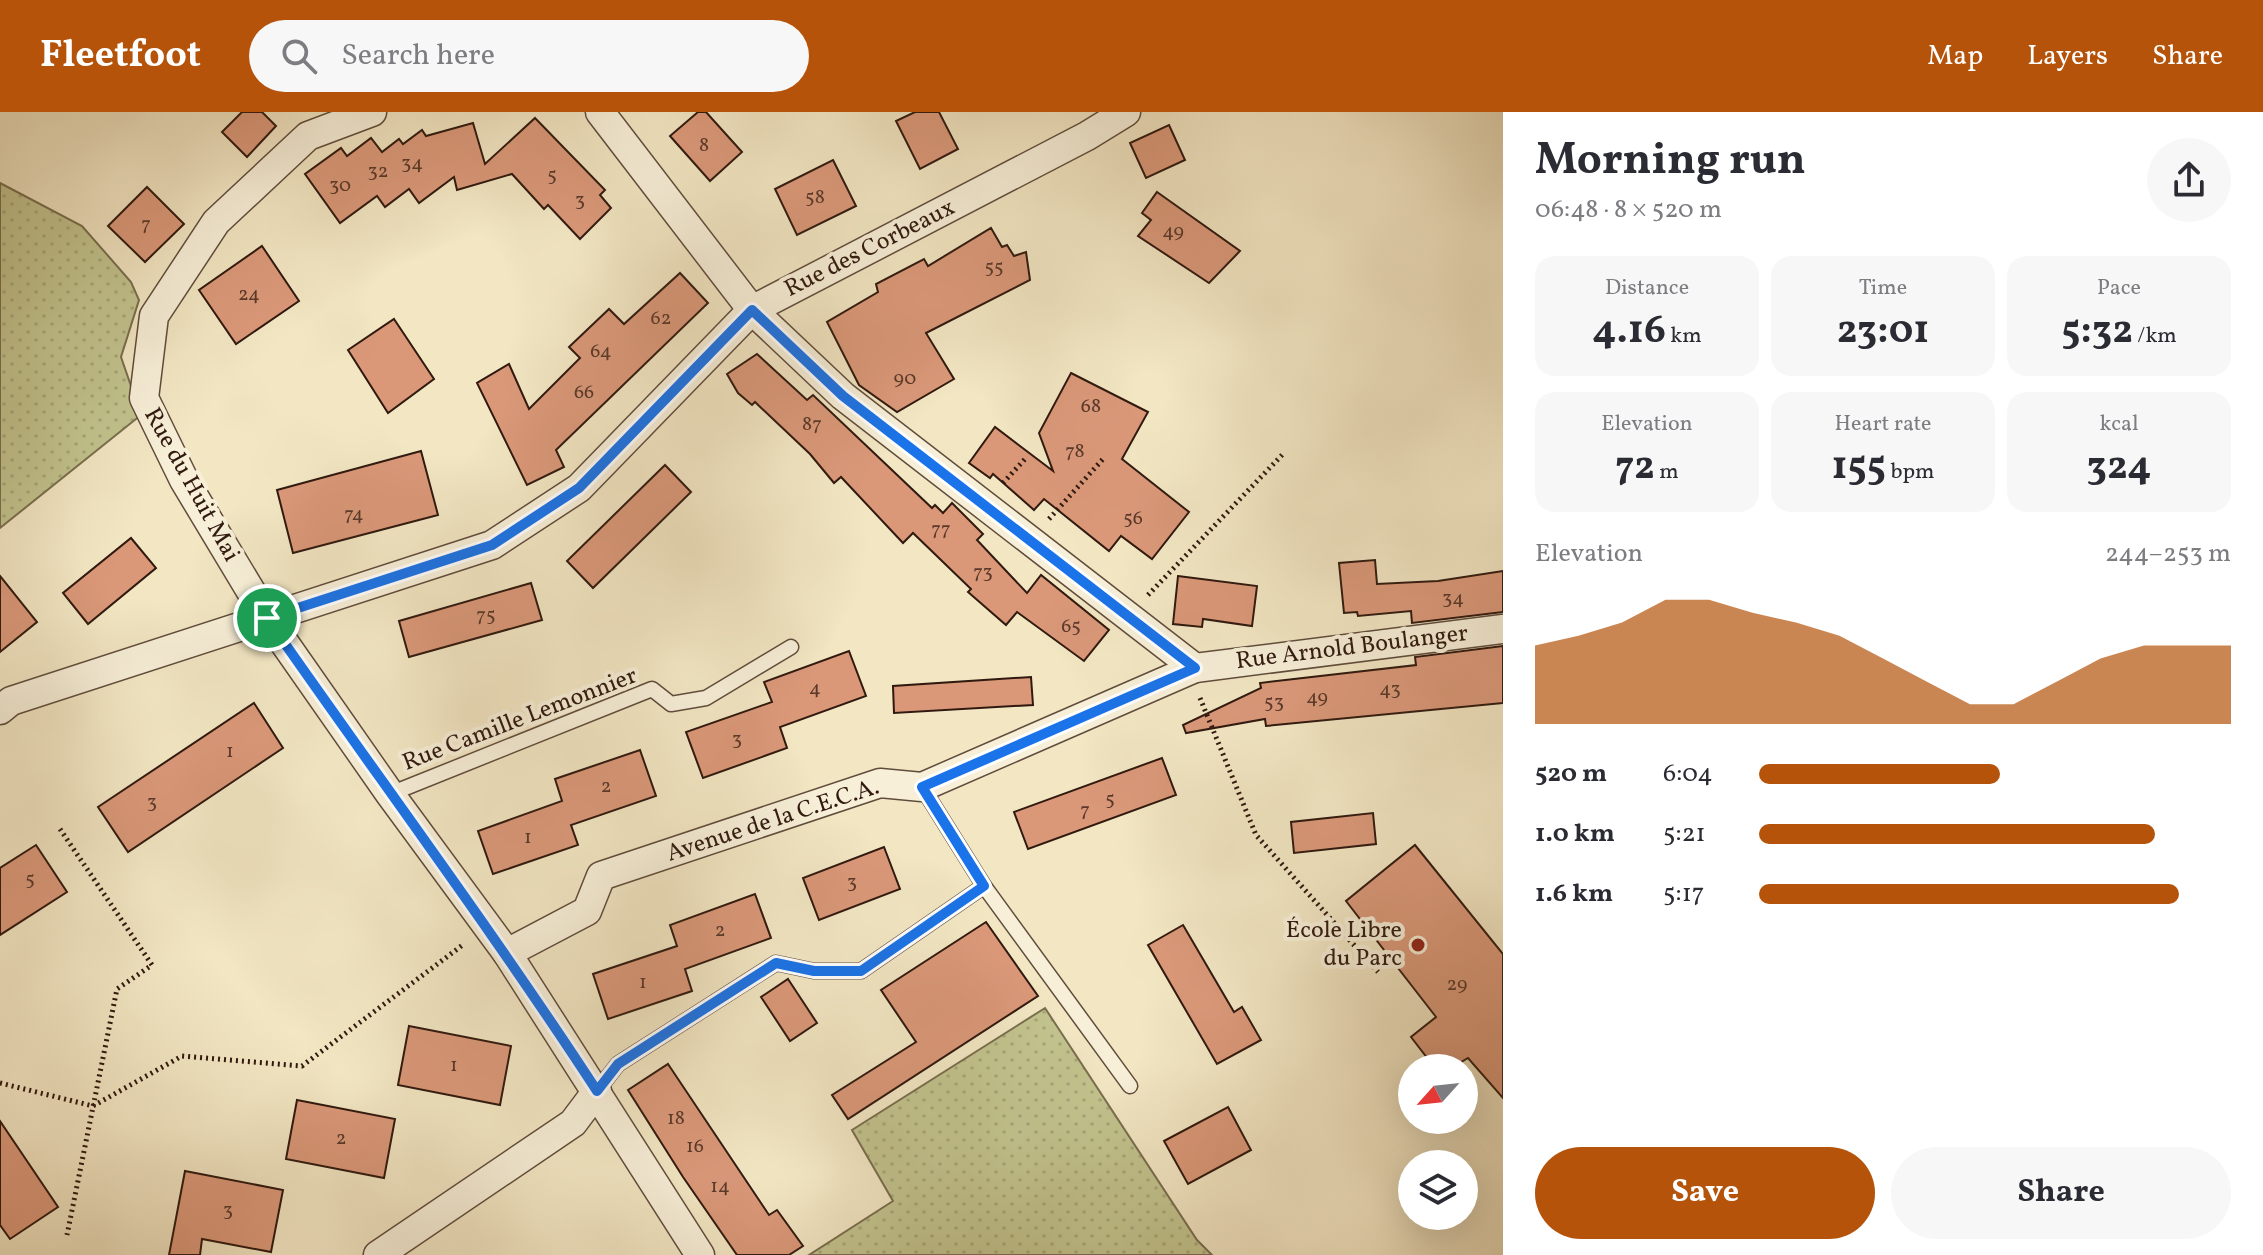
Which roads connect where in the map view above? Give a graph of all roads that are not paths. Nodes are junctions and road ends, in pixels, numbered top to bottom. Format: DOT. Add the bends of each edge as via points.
graph roads {
  1 [pos="372,112"];
  2 [pos="600,112"];
  3 [pos="1126,112"];
  4 [pos="752,310"];
  5 [pos="267,618"];
  6 [pos="1503,629"];
  7 [pos="791,647"];
  8 [pos="1192,670"];
  9 [pos="0,710"];
  10 [pos="922,787"];
  11 [pos="390,794"];
  12 [pos="984,886"];
  13 [pos="507,953"];
  14 [pos="1130,1086"];
  15 [pos="597,1091"];
  16 [pos="378,1255"];
  17 [pos="700,1255"];
  1 -- 5 [label="street, Rue du Huit Mai" via="308,136 216,222 154,316 144,398 184,480"];
  2 -- 4 [label="street"];
  3 -- 4 [label="street, Rue des Corbeaux"];
  4 -- 5 [label="street, Rue des Corbeaux" via="579,488 492,545"];
  4 -- 8 [label="street" via="843,396"];
  5 -- 9 [label="street, Rue des Corbeaux" via="11,701"];
  5 -- 11 [label="street, Rue du Huit Mai"];
  6 -- 8 [label="street, Rue Arnold Boulanger"];
  7 -- 11 [label="lane, Rue Camille Lemonnier" via="706,698 671,704 652,689"];
  8 -- 10 [label="street, Avenue de la C.E.C.A."];
  10 -- 12 [label="lane"];
  10 -- 13 [label="street, Avenue de la C.E.C.A." via="880,783 601,876 587,911"];
  11 -- 13 [label="street, Rue du Huit Mai"];
  12 -- 14 [label="lane"];
  12 -- 15 [label="lane" via="861,971 814,971 776,963 618,1064"];
  13 -- 15 [label="street, Rue du Huit Mai"];
  15 -- 16 [label="street" via="573,1123"];
  15 -- 17 [label="street, Rue du Huit Mai"];
}
